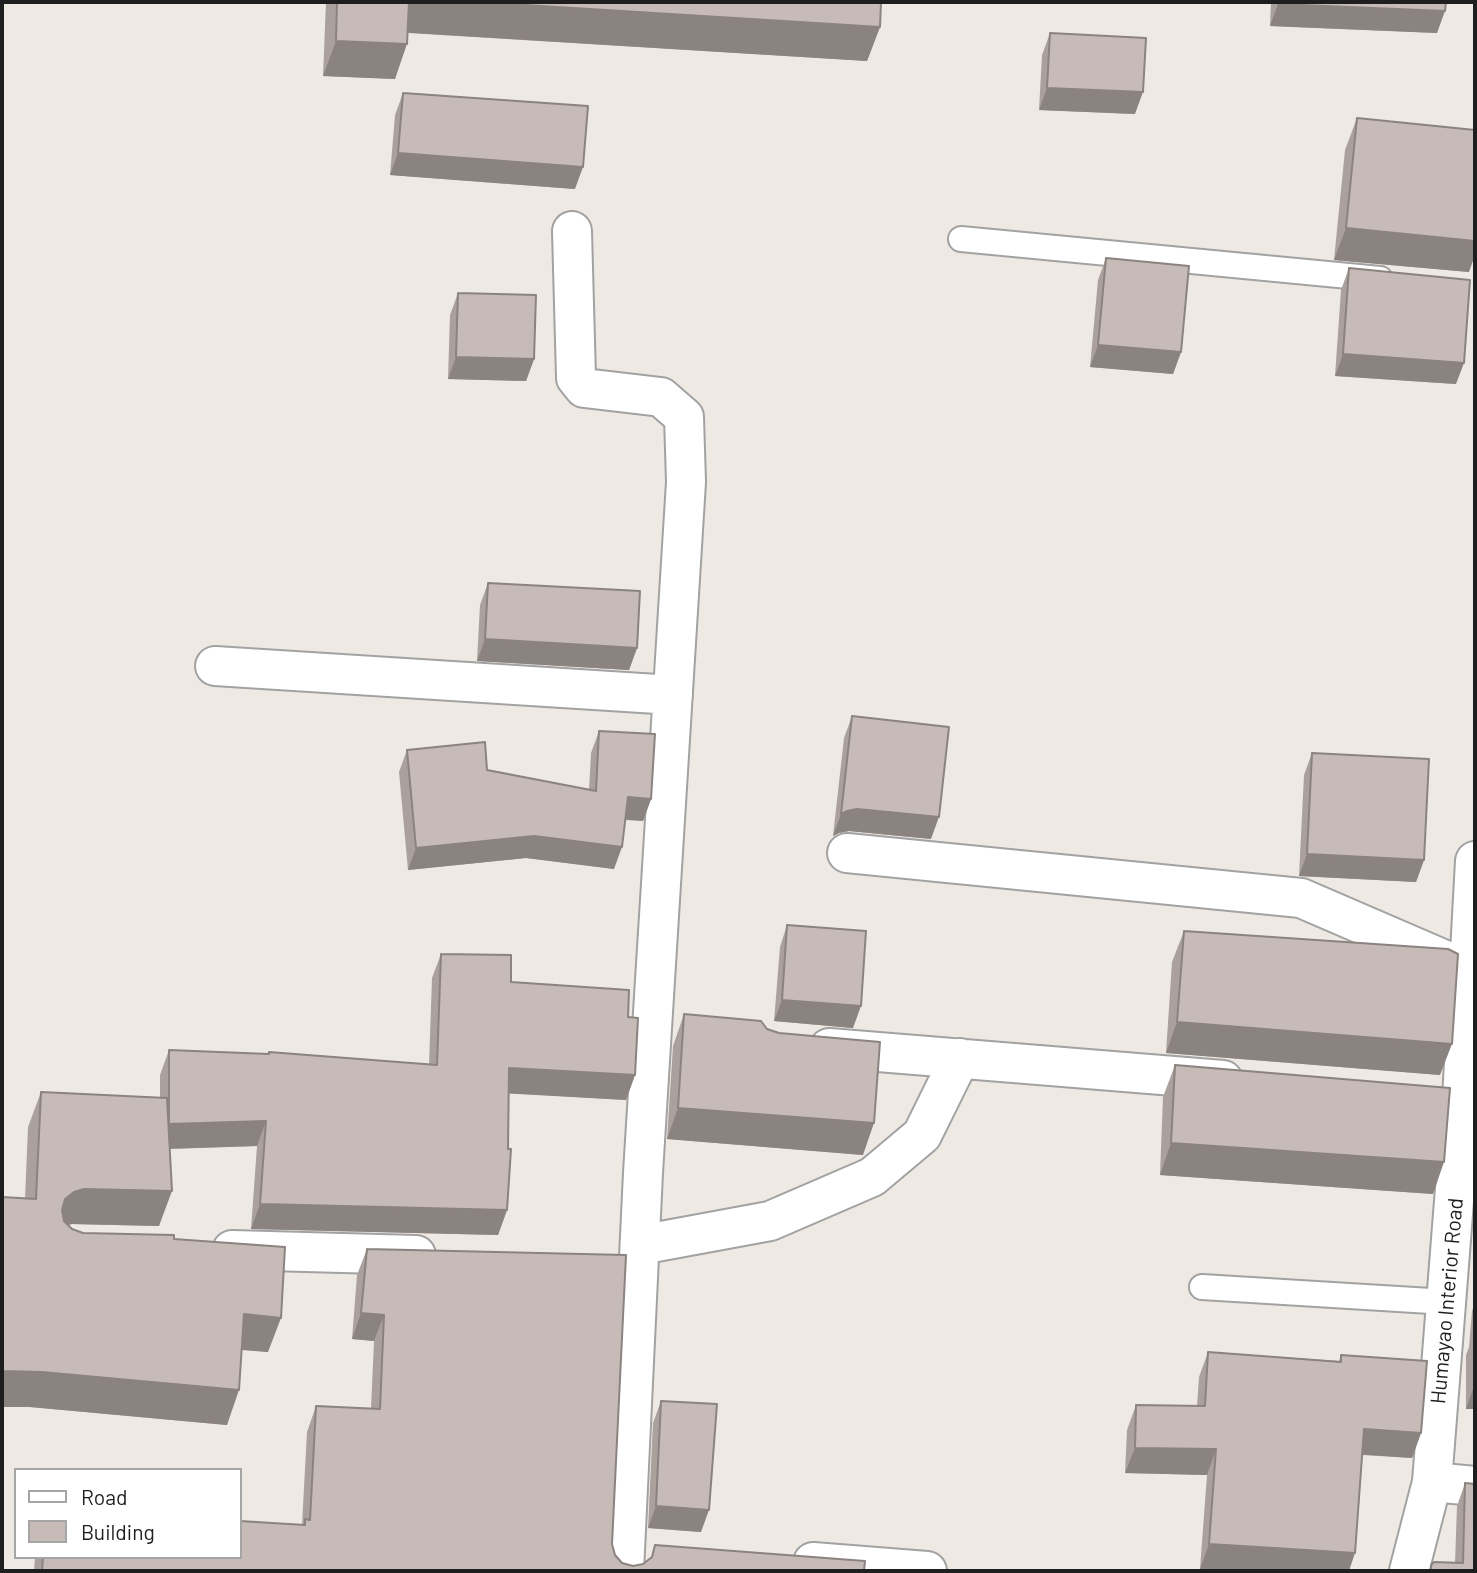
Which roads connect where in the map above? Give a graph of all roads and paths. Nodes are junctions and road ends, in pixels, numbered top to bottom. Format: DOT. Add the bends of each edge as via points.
graph roads {
  1 [pos="572,231"];
  2 [pos="961,239"];
  3 [pos="1406,281"];
  4 [pos="215,666"];
  5 [pos="673,695"];
  6 [pos="847,853"];
  7 [pos="1475,861"];
  8 [pos="1469,971"];
  9 [pos="797,1045"];
  10 [pos="960,1058"];
  11 [pos="1253,1082"];
  12 [pos="196,1249"];
  13 [pos="445,1255"];
  14 [pos="630,1255"];
  15 [pos="1202,1287"];
  16 [pos="1447,1302"];
  17 [pos="1432,1482"];
  18 [pos="1475,1486"];
  19 [pos="634,1556"];
  20 [pos="776,1560"];
  21 [pos="926,1571"];
  22 [pos="1409,1571"];
  1 -- 5 [label="street" via="576,378 584,388 661,397 684,417 687,482"];
  2 -- 3 [label="lane"];
  4 -- 5 [label="street"];
  5 -- 14 [label="street"];
  6 -- 8 [label="street" via="1301,898"];
  7 -- 8 [label="street, Humayao Interior Road"];
  8 -- 16 [label="street, Humayao Interior Road" via="1448,1098"];
  9 -- 10 [label="street"];
  10 -- 11 [label="street"];
  10 -- 14 [label="street" via="922,1135 872,1177 770,1221"];
  12 -- 13 [label="street"];
  14 -- 19 [label="street"];
  15 -- 16 [label="lane"];
  16 -- 17 [label="street, Humayao Interior Road"];
  17 -- 18 [label="street"];
  17 -- 22 [label="street, Humayao Interior Road"];
  20 -- 21 [label="street"];
}
